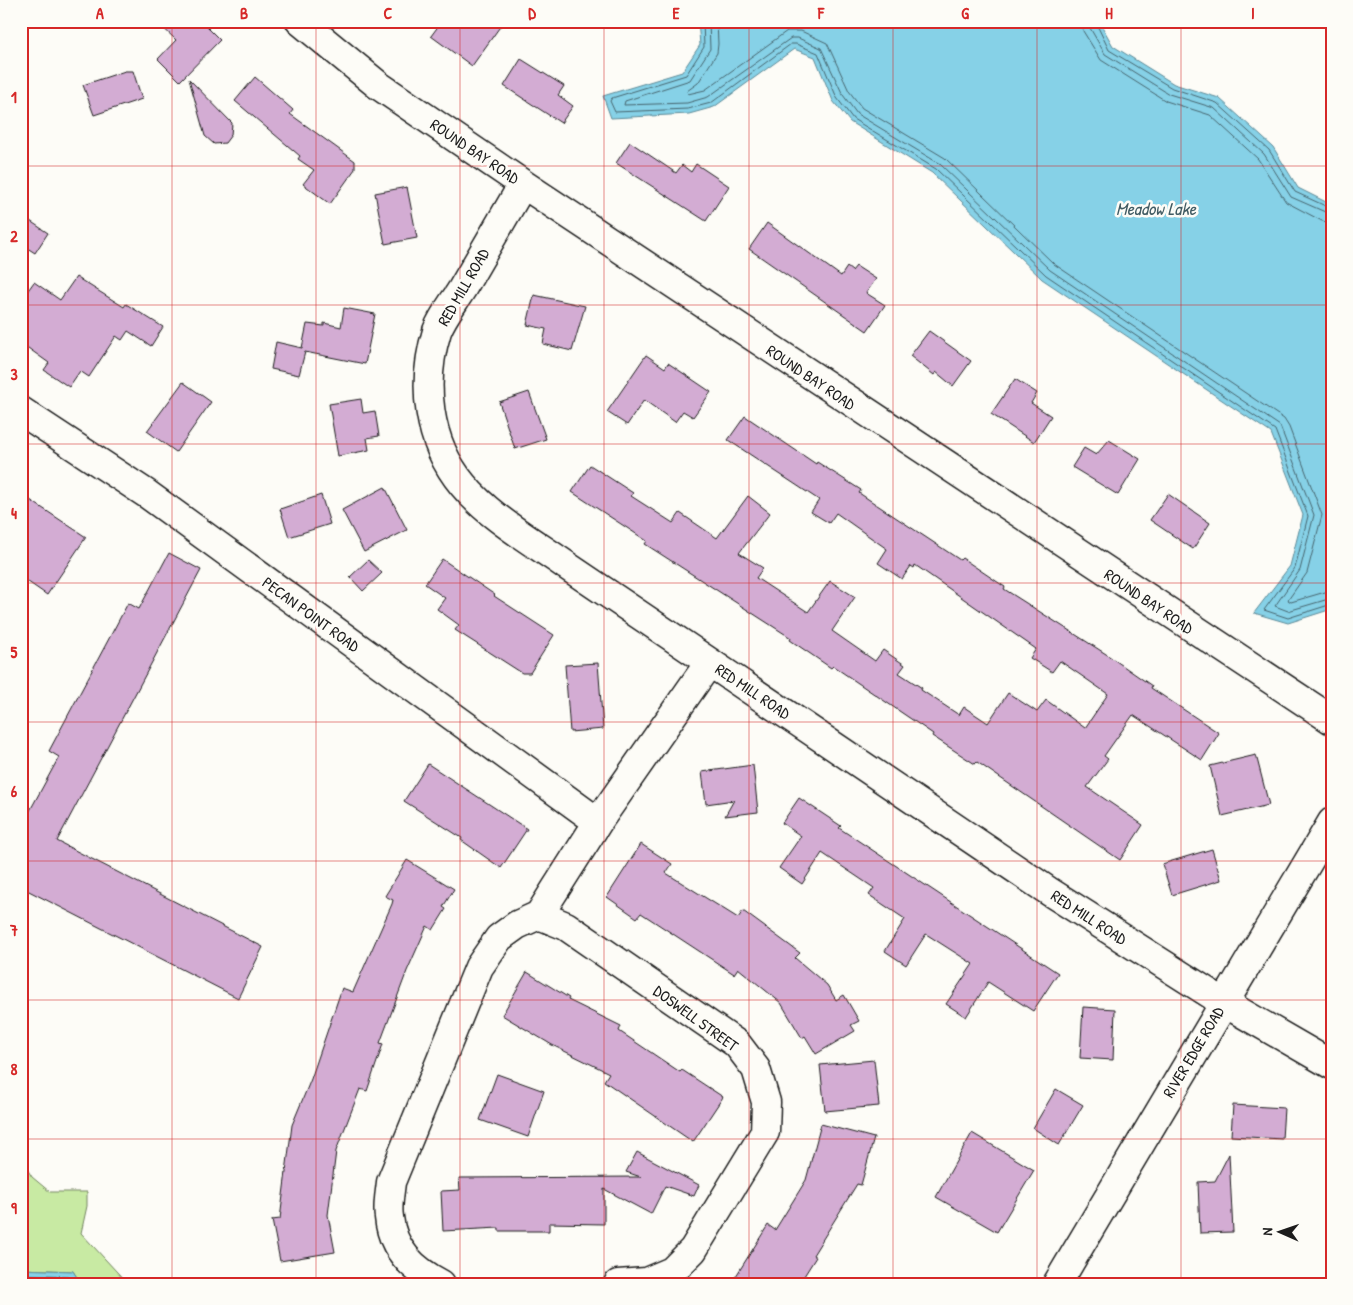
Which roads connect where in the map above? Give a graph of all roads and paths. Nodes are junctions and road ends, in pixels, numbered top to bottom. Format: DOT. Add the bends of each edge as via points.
graph roads {
  1 [pos="300,21"];
  2 [pos="523,184"];
  3 [pos="21,411"];
  4 [pos="709,662"];
  5 [pos="1332,720"];
  6 [pos="598,822"];
  7 [pos="1332,822"];
  8 [pos="540,915"];
  9 [pos="1223,1002"];
  10 [pos="1332,1066"];
  11 [pos="441,1284"];
  12 [pos="618,1284"];
  13 [pos="1057,1284"];
  1 -- 2 [label="street, ROUND BAY ROAD" via="378,85"];
  2 -- 4 [label="street, RED MILL ROAD" via="438,329 429,365 432,425 446,459 462,485 488,510"];
  2 -- 5 [label="street, ROUND BAY ROAD"];
  3 -- 6 [label="street, PECAN POINT ROAD" via="147,494"];
  4 -- 6 [label="street"];
  4 -- 9 [label="street, RED MILL ROAD" via="1050,892"];
  6 -- 8 [label="street"];
  7 -- 9 [label="street, RIVER EDGE ROAD"];
  8 -- 11 [label="street" via="517,925 499,938 479,967 391,1182 388,1217 398,1247 420,1273"];
  8 -- 12 [label="street, DOSWELL STREET" via="566,926 737,1044 756,1069 766,1102 765,1132 693,1250 672,1271 646,1282"];
  9 -- 10 [label="street, RED MILL ROAD"];
  9 -- 13 [label="street, RIVER EDGE ROAD"];
}
